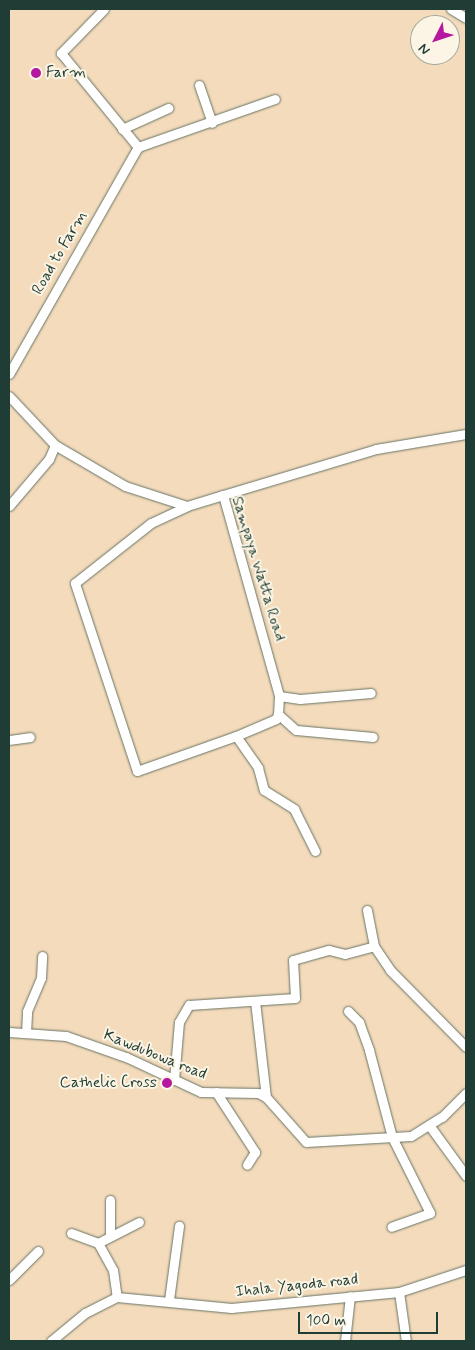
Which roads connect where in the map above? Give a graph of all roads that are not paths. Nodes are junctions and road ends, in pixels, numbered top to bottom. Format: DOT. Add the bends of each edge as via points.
graph roads {
  1 [pos="104,9"];
  2 [pos="451,9"];
  3 [pos="466,18"];
  4 [pos="199,85"];
  5 [pos="275,100"];
  6 [pos="168,108"];
  7 [pos="212,123"];
  8 [pos="122,129"];
  9 [pos="138,147"];
  10 [pos="9,374"];
  11 [pos="9,396"];
  12 [pos="466,434"];
  13 [pos="55,445"];
  14 [pos="223,495"];
  15 [pos="9,506"];
  16 [pos="187,506"];
  17 [pos="371,693"];
  18 [pos="279,696"];
  19 [pos="278,714"];
  20 [pos="236,736"];
  21 [pos="30,737"];
  22 [pos="373,737"];
  23 [pos="9,740"];
  24 [pos="315,851"];
  25 [pos="367,910"];
  26 [pos="374,946"];
  27 [pos="42,956"];
  28 [pos="255,1001"];
  29 [pos="348,1011"];
  30 [pos="9,1032"];
  31 [pos="26,1033"];
  32 [pos="466,1047"];
  33 [pos="174,1080"];
  34 [pos="216,1092"];
  35 [pos="466,1093"];
  36 [pos="266,1096"];
  37 [pos="429,1125"];
  38 [pos="392,1137"];
  39 [pos="247,1165"];
  40 [pos="466,1176"];
  41 [pos="110,1200"];
  42 [pos="139,1222"];
  43 [pos="179,1226"];
  44 [pos="391,1227"];
  45 [pos="71,1234"];
  46 [pos="110,1236"];
  47 [pos="98,1243"];
  48 [pos="38,1251"];
  49 [pos="466,1270"];
  50 [pos="9,1280"];
  51 [pos="399,1292"];
  52 [pos="350,1296"];
  53 [pos="117,1297"];
  54 [pos="169,1300"];
  55 [pos="51,1341"];
  56 [pos="345,1341"];
  57 [pos="406,1341"];
  1 -- 8 [label="street" via="61,53"];
  2 -- 3 [label="street"];
  4 -- 7 [label="street"];
  5 -- 7 [label="street"];
  6 -- 8 [label="street"];
  7 -- 9 [label="street"];
  8 -- 9 [label="street"];
  9 -- 10 [label="street, Road to Farm"];
  11 -- 13 [label="street"];
  12 -- 14 [label="street" via="376,449"];
  13 -- 15 [label="street" via="49,458"];
  13 -- 16 [label="street" via="125,486"];
  14 -- 16 [label="street, Sampaya Watta Road"];
  14 -- 18 [label="street, Sampaya Watta Road"];
  16 -- 20 [label="street, Sampaya Watta Road" via="151,523 75,583 137,771"];
  17 -- 18 [label="street" via="300,699"];
  18 -- 19 [label="street, Sampaya Watta Road"];
  19 -- 20 [label="street" via="276,719"];
  19 -- 22 [label="street" via="296,730"];
  20 -- 24 [label="street" via="258,768 264,790 294,809"];
  21 -- 23 [label="street"];
  25 -- 26 [label="street"];
  26 -- 28 [label="street" via="345,954 329,950 293,960 295,998"];
  26 -- 32 [label="street" via="390,970"];
  27 -- 31 [label="street" via="41,978 27,1011"];
  28 -- 33 [label="street" via="189,1005 179,1022"];
  28 -- 36 [label="street"];
  29 -- 38 [label="street" via="359,1022 369,1050"];
  30 -- 31 [label="street, Kawdubowa road"];
  31 -- 33 [label="street, Kawdubowa road" via="66,1036 126,1057"];
  33 -- 34 [label="street, Kawdubowa road" via="201,1092"];
  34 -- 36 [label="street, Kawdubowa road"];
  34 -- 39 [label="street" via="256,1152"];
  35 -- 37 [label="street"];
  36 -- 38 [label="street" via="306,1142"];
  37 -- 38 [label="street" via="411,1136"];
  37 -- 40 [label="street"];
  38 -- 44 [label="street" via="430,1212"];
  41 -- 46 [label="street"];
  42 -- 46 [label="street"];
  43 -- 54 [label="street"];
  45 -- 47 [label="street"];
  46 -- 47 [label="street"];
  47 -- 53 [label="street" via="113,1270"];
  48 -- 50 [label="street"];
  49 -- 51 [label="street, Ihala Yagoda road"];
  51 -- 52 [label="street, Ihala Yagoda road"];
  51 -- 57 [label="street"];
  52 -- 54 [label="street, Ihala Yagoda road" via="231,1308"];
  52 -- 56 [label="street"];
  53 -- 54 [label="street, Ihala Yagoda road"];
  53 -- 55 [label="street, Ihala Yagoda road" via="85,1313"];
}
